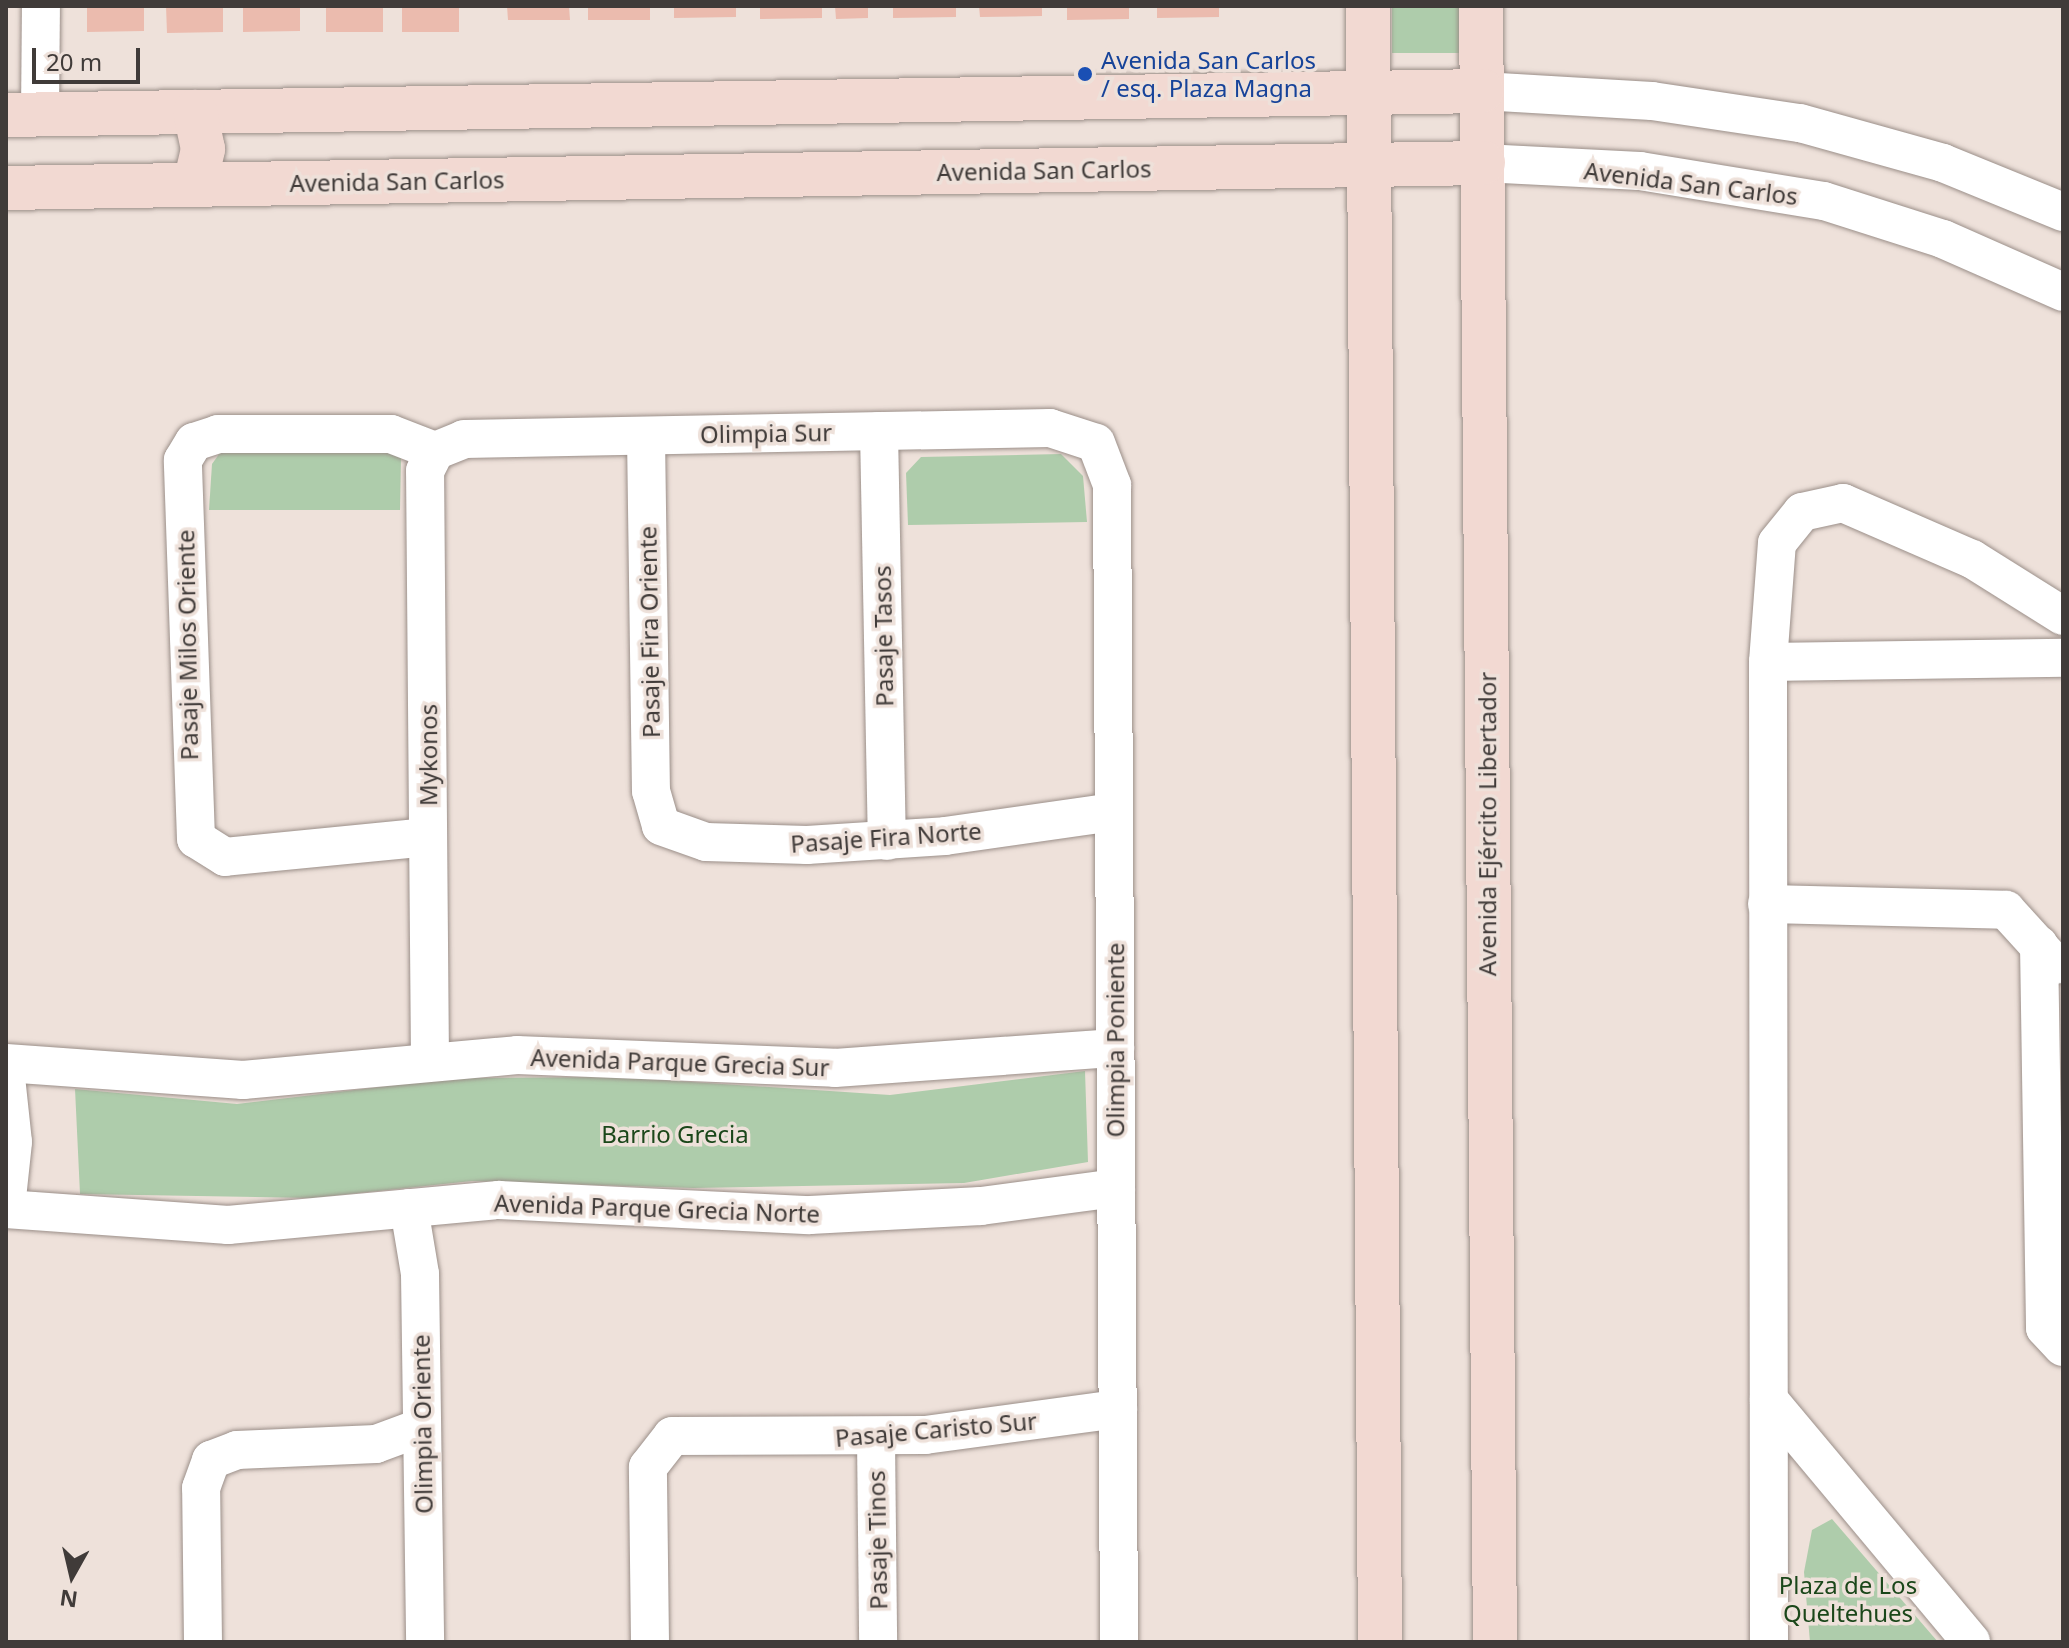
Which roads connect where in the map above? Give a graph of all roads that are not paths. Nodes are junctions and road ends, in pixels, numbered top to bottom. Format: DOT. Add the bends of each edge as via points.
graph roads {
  1 [pos="41,6"];
  2 [pos="1368,6"];
  3 [pos="1481,6"];
  4 [pos="1482,91"];
  5 [pos="1368,92"];
  6 [pos="195,112"];
  7 [pos="23,115"];
  8 [pos="1483,163"];
  9 [pos="1369,164"];
  10 [pos="195,184"];
  11 [pos="6,188"];
  12 [pos="2063,212"];
  13 [pos="2063,292"];
  14 [pos="879,431"];
  15 [pos="646,436"];
  16 [pos="1096,443"];
  17 [pos="435,451"];
  18 [pos="2063,616"];
  19 [pos="2063,658"];
  20 [pos="1768,662"];
  21 [pos="1113,812"];
  22 [pos="661,826"];
  23 [pos="428,837"];
  24 [pos="887,841"];
  25 [pos="1767,904"];
  26 [pos="2051,959"];
  27 [pos="1115,1048"];
  28 [pos="430,1062"];
  29 [pos="6,1063"];
  30 [pos="6,1077"];
  31 [pos="1116,1188"];
  32 [pos="6,1208"];
  33 [pos="409,1208"];
  34 [pos="2063,1347"];
  35 [pos="1769,1400"];
  36 [pos="1118,1409"];
  37 [pos="422,1427"];
  38 [pos="876,1438"];
  39 [pos="203,1642"];
  40 [pos="425,1642"];
  41 [pos="650,1642"];
  42 [pos="878,1642"];
  43 [pos="1119,1642"];
  44 [pos="1380,1642"];
  45 [pos="1495,1642"];
  46 [pos="1769,1642"];
  47 [pos="1971,1642"];
  1 -- 7 [label="street"];
  2 -- 5 [label="main road"];
  3 -- 4 [label="main road, Avenida Ejército Libertador"];
  4 -- 5 [label="main road"];
  4 -- 8 [label="main road, Avenida Ejército Libertador"];
  4 -- 12 [label="street" via="1652,101 1800,123 1943,163"];
  5 -- 6 [label="main road"];
  5 -- 9 [label="main road"];
  6 -- 7 [label="main road"];
  6 -- 10 [label="main road" via="203,149"];
  8 -- 9 [label="main road, Avenida San Carlos"];
  8 -- 13 [label="street, Avenida San Carlos" via="1640,171 1824,201 1943,239"];
  8 -- 45 [label="main road, Avenida Ejército Libertador"];
  9 -- 10 [label="main road, Avenida San Carlos"];
  9 -- 44 [label="main road"];
  10 -- 11 [label="main road, Avenida San Carlos"];
  14 -- 15 [label="street, Olimpia Sur"];
  14 -- 16 [label="street, Olimpia Sur" via="1066,428"];
  14 -- 24 [label="street, Pasaje Tasos"];
  15 -- 17 [label="street, Olimpia Sur" via="464,439"];
  15 -- 22 [label="street, Pasaje Fira Oriente" via="651,791"];
  16 -- 21 [label="street, Olimpia Poniente" via="1112,485"];
  17 -- 23 [label="street, Mykonos" via="425,471"];
  17 -- 23 [label="street, Pasaje Milos Oriente" via="391,434 218,434 194,442 183,460 191,815 204,847 237,857"];
  18 -- 20 [label="street" via="1924,535 1829,503 1791,520 1777,543"];
  19 -- 20 [label="street"];
  20 -- 25 [label="street"];
  21 -- 24 [label="street, Pasaje Fira Norte"];
  21 -- 27 [label="street, Olimpia Poniente"];
  22 -- 24 [label="street, Pasaje Fira Norte" via="706,842"];
  23 -- 28 [label="street, Mykonos"];
  25 -- 26 [label="street" via="2006,910"];
  25 -- 35 [label="street"];
  26 -- 34 [label="street" via="2045,1328"];
  27 -- 28 [label="street, Avenida Parque Grecia Sur" via="835,1068 584,1054"];
  27 -- 31 [label="street, Olimpia Poniente"];
  28 -- 29 [label="street, Avenida Parque Grecia Sur" via="243,1080"];
  30 -- 32 [label="street" via="13,1142"];
  31 -- 33 [label="street, Avenida Parque Grecia Norte" via="878,1214 558,1200"];
  31 -- 36 [label="street, Olimpia Poniente"];
  32 -- 33 [label="street, Avenida Parque Grecia Norte" via="228,1225"];
  33 -- 37 [label="street, Olimpia Oriente" via="419,1258"];
  35 -- 46 [label="street"];
  35 -- 47 [label="street"];
  36 -- 38 [label="street, Pasaje Caristo Sur"];
  36 -- 43 [label="street, Olimpia Poniente"];
  37 -- 39 [label="street" via="376,1444 237,1450 211,1460 201,1488"];
  37 -- 40 [label="street, Olimpia Oriente"];
  38 -- 41 [label="street, Pasaje Caristo Sur" via="684,1432 661,1443 648,1467"];
  38 -- 42 [label="street, Pasaje Tinos"];
}
